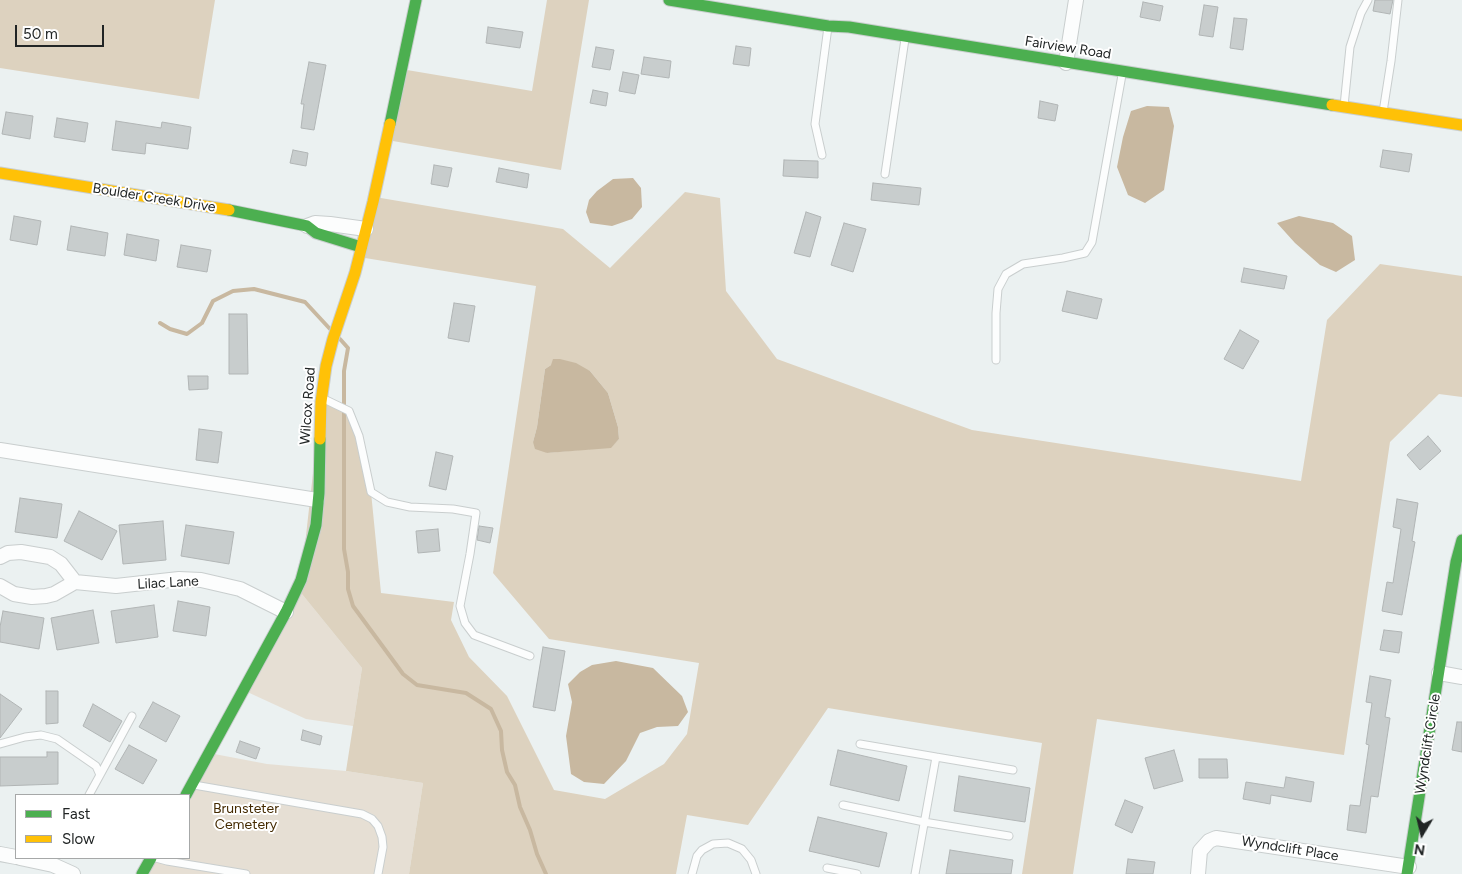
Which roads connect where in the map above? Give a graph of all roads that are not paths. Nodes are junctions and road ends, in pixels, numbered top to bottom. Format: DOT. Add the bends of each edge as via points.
graph roads {
  1 [pos="416,0"];
  2 [pos="669,0"];
  3 [pos="1076,0"];
  4 [pos="1368,0"];
  5 [pos="1398,0"];
  6 [pos="828,26"];
  7 [pos="906,36"];
  8 [pos="1066,63"];
  9 [pos="1123,72"];
  10 [pos="1344,107"];
  11 [pos="1383,113"];
  12 [pos="1462,125"];
  13 [pos="822,154"];
  14 [pos="0,173"];
  15 [pos="885,174"];
  16 [pos="307,226"];
  17 [pos="366,228"];
  18 [pos="362,247"];
  19 [pos="996,360"];
  20 [pos="322,398"];
  21 [pos="0,450"];
  22 [pos="317,500"];
  23 [pos="1462,540"];
  24 [pos="0,557"];
  25 [pos="75,582"];
  26 [pos="0,586"];
  27 [pos="286,612"];
  28 [pos="530,656"];
  29 [pos="1439,673"];
  30 [pos="1462,677"];
  31 [pos="132,716"];
  32 [pos="0,744"];
  33 [pos="860,744"];
  34 [pos="936,758"];
  35 [pos="1013,770"];
  36 [pos="100,776"];
  37 [pos="192,784"];
  38 [pos="91,794"];
  39 [pos="187,794"];
  40 [pos="843,805"];
  41 [pos="924,822"];
  42 [pos="1009,836"];
  43 [pos="0,854"];
  44 [pos="15,857"];
  45 [pos="29,859"];
  46 [pos="150,859"];
  47 [pos="160,859"];
  48 [pos="55,862"];
  49 [pos="827,868"];
  50 [pos="1408,871"];
  51 [pos="73,874"];
  52 [pos="142,874"];
  53 [pos="246,874"];
  54 [pos="378,874"];
  55 [pos="692,874"];
  56 [pos="756,874"];
  57 [pos="857,874"];
  58 [pos="915,874"];
  59 [pos="1198,874"];
  1 -- 17 [label="street, Wilcox Road"];
  2 -- 6 [label="street, Fairview Road"];
  3 -- 8 [label="street"];
  4 -- 10 [label="lane" via="1350,47"];
  5 -- 11 [label="lane"];
  6 -- 7 [label="street, Fairview Road"];
  6 -- 13 [label="lane" via="815,124"];
  7 -- 8 [label="street, Fairview Road"];
  7 -- 15 [label="lane"];
  8 -- 9 [label="street, Fairview Road"];
  9 -- 10 [label="street, Fairview Road"];
  9 -- 19 [label="lane" via="1092,242 1084,253 1022,264 1006,274 998,289"];
  10 -- 11 [label="street, Fairview Road"];
  11 -- 12 [label="street, Fairview Road"];
  14 -- 16 [label="street, Boulder Creek Drive" via="199,204"];
  16 -- 17 [label="street, Boulder Creek Drive" via="315,223"];
  16 -- 18 [label="street, Boulder Creek Drive" via="316,233"];
  17 -- 18 [label="street, Wilcox Road"];
  18 -- 20 [label="street, Wilcox Road" via="333,339"];
  20 -- 22 [label="street, Wilcox Road"];
  20 -- 28 [label="lane" via="349,410 359,436 371,492 386,502 410,507 476,513 460,606 465,622 474,635"];
  21 -- 22 [label="street"];
  22 -- 27 [label="street, Wilcox Road" via="310,550"];
  23 -- 29 [label="street, Wyndclift Circle"];
  24 -- 25 [label="street" via="21,552 50,557 61,564"];
  25 -- 26 [label="street" via="54,594 32,597 14,594"];
  25 -- 27 [label="street, Lilac Lane" via="116,586 179,579 201,580 240,588"];
  27 -- 37 [label="street, Wilcox Road"];
  29 -- 30 [label="street"];
  29 -- 50 [label="street, Wyndclift Circle"];
  31 -- 36 [label="lane"];
  32 -- 36 [label="lane" via="41,735 57,739 96,766"];
  33 -- 34 [label="lane"];
  34 -- 35 [label="lane"];
  34 -- 41 [label="lane"];
  36 -- 38 [label="lane"];
  37 -- 39 [label="street, Wilcox Road"];
  37 -- 54 [label="lane" via="362,814 378,826 382,837"];
  40 -- 41 [label="lane"];
  41 -- 42 [label="lane"];
  41 -- 58 [label="lane"];
  43 -- 44 [label="street"];
  45 -- 48 [label="street"];
  46 -- 52 [label="street"];
  47 -- 53 [label="lane"];
  48 -- 51 [label="street"];
  49 -- 57 [label="lane"];
  50 -- 59 [label="street, Wyndclift Place" via="1216,838 1209,840 1200,851"];
  55 -- 56 [label="lane" via="702,850 713,844 728,843 742,849"];
}
